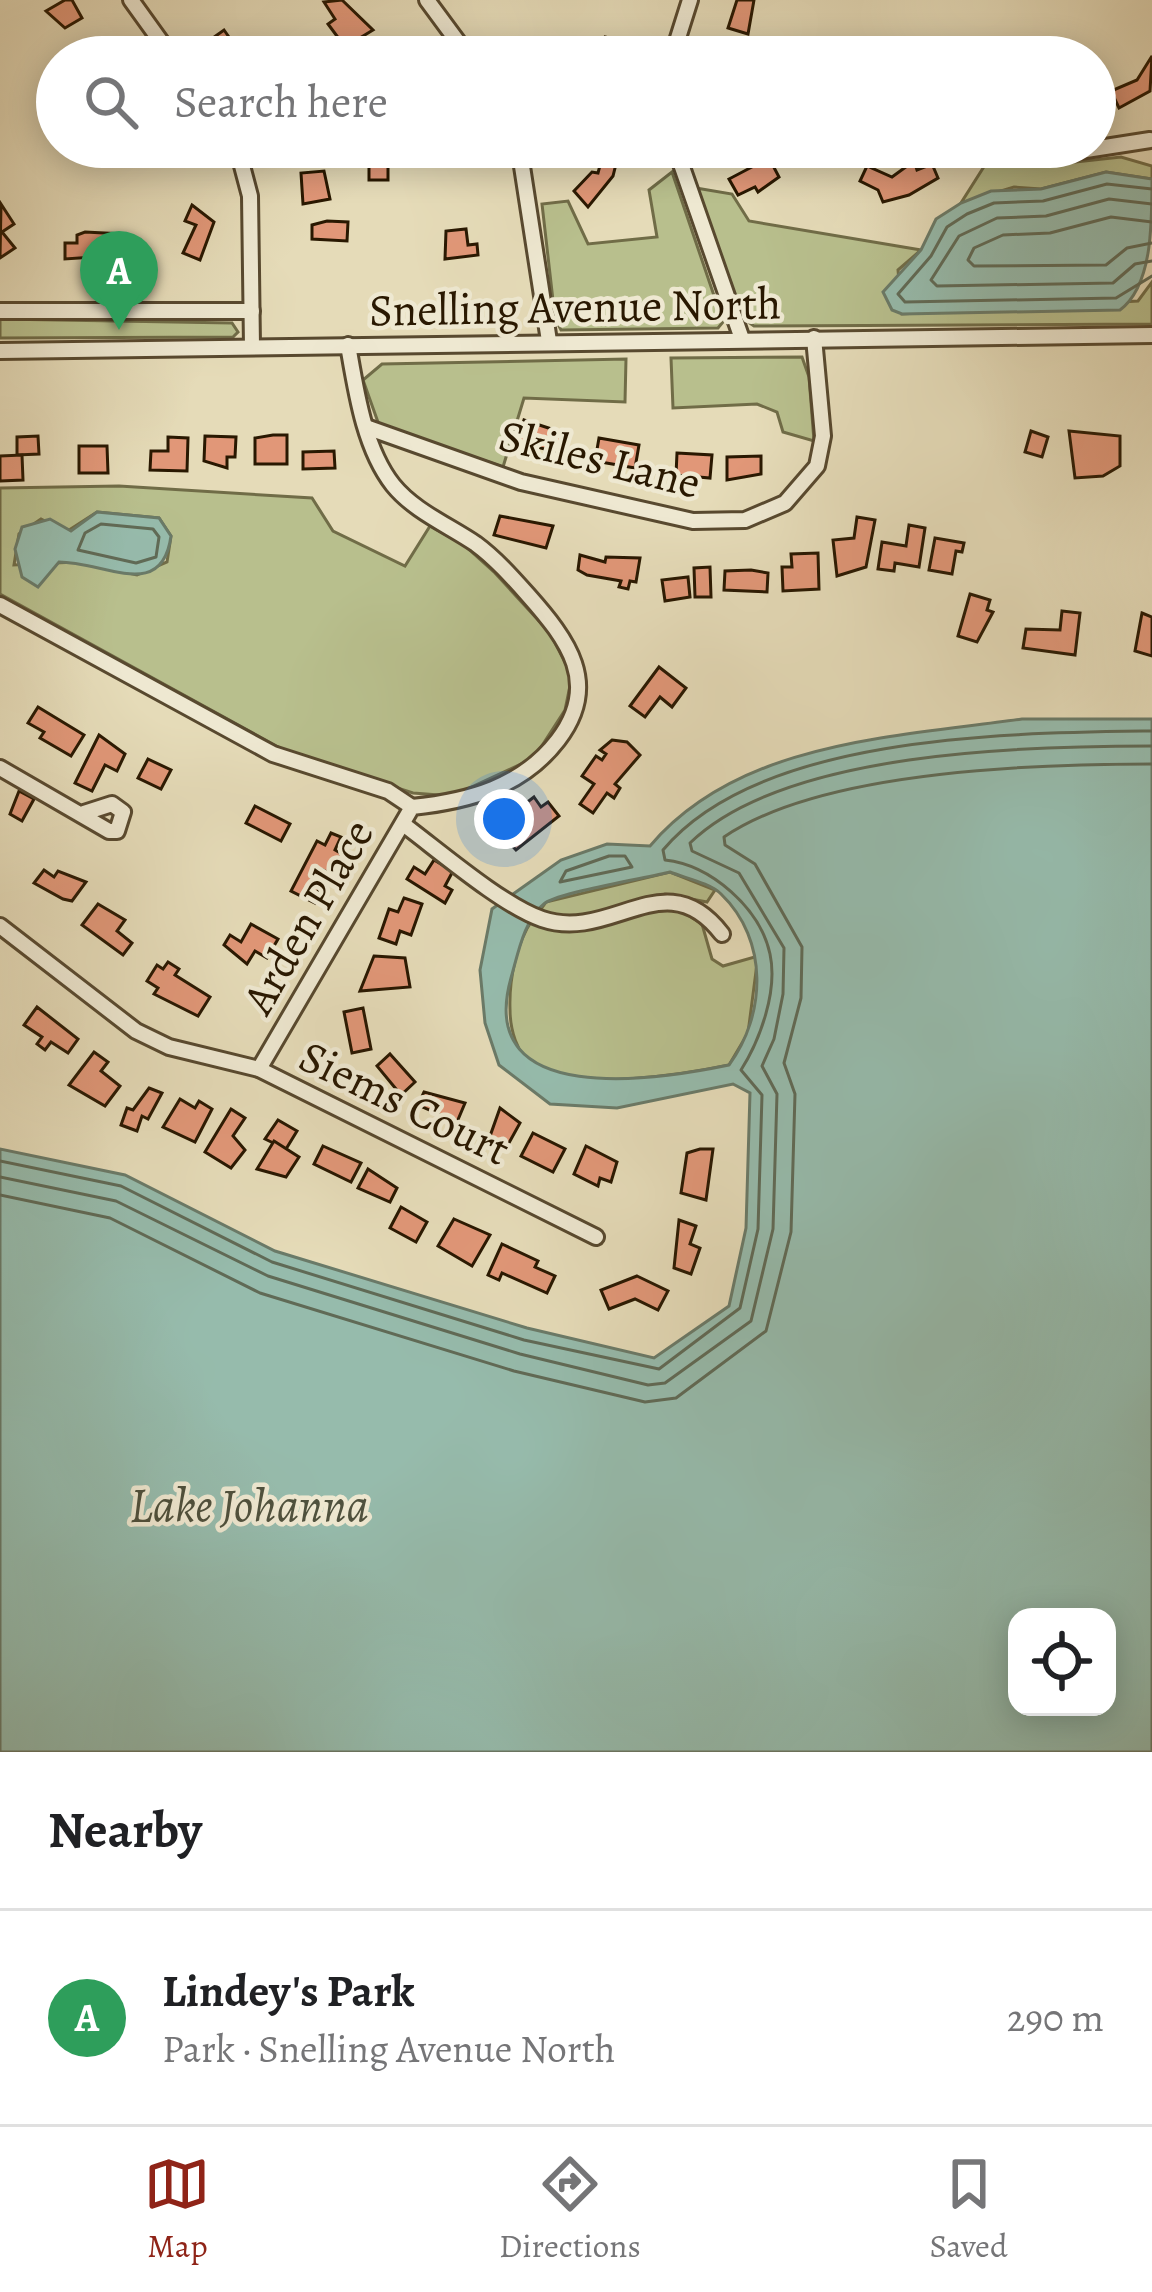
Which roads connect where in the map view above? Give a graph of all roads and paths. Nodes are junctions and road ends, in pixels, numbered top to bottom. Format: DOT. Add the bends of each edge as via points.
graph roads {
  1 [pos="131,0"];
  2 [pos="427,0"];
  3 [pos="690,0"];
  4 [pos="157,36"];
  5 [pos="454,36"];
  6 [pos="679,36"];
  7 [pos="1151,141"];
  8 [pos="1116,146"];
  9 [pos="242,168"];
  10 [pos="522,168"];
  11 [pos="686,168"];
  12 [pos="0,311"];
  13 [pos="252,311"];
  14 [pos="1152,335"];
  15 [pos="814,338"];
  16 [pos="742,339"];
  17 [pos="549,341"];
  18 [pos="348,345"];
  19 [pos="252,346"];
  20 [pos="0,351"];
  21 [pos="367,427"];
  22 [pos="0,605"];
  23 [pos="0,768"];
  24 [pos="412,807"];
  25 [pos="84,813"];
  26 [pos="403,824"];
  27 [pos="0,926"];
  28 [pos="722,934"];
  29 [pos="259,1069"];
  30 [pos="596,1237"];
  1 -- 4 [label="street"];
  2 -- 5 [label="street"];
  3 -- 6 [label="street"];
  7 -- 8 [label="street"];
  9 -- 13 [label="street" via="250,196"];
  10 -- 17 [label="street"];
  11 -- 16 [label="street"];
  12 -- 13 [label="street"];
  13 -- 19 [label="street"];
  14 -- 15 [label="street, Snelling Avenue North"];
  15 -- 16 [label="street, Snelling Avenue North"];
  15 -- 21 [label="street, Skiles Lane" via="823,436 817,466 784,502 745,520 693,520 521,482"];
  16 -- 17 [label="street, Snelling Avenue North"];
  17 -- 18 [label="street, Snelling Avenue North"];
  18 -- 19 [label="street, Snelling Avenue North"];
  18 -- 21 [label="street, Arden Place"];
  19 -- 20 [label="street, Snelling Avenue North"];
  21 -- 24 [label="street, Arden Place" via="392,483 511,576 573,650 580,675 568,724 520,777 462,801"];
  22 -- 24 [label="street" via="273,754 388,791"];
  23 -- 25 [label="street"];
  24 -- 26 [label="street, Arden Place"];
  26 -- 28 [label="street" via="537,917 571,927 678,901"];
  26 -- 29 [label="street, Arden Place"];
  27 -- 29 [label="street, Siems Court" via="136,1031"];
  29 -- 30 [label="street, Siems Court"];
}
